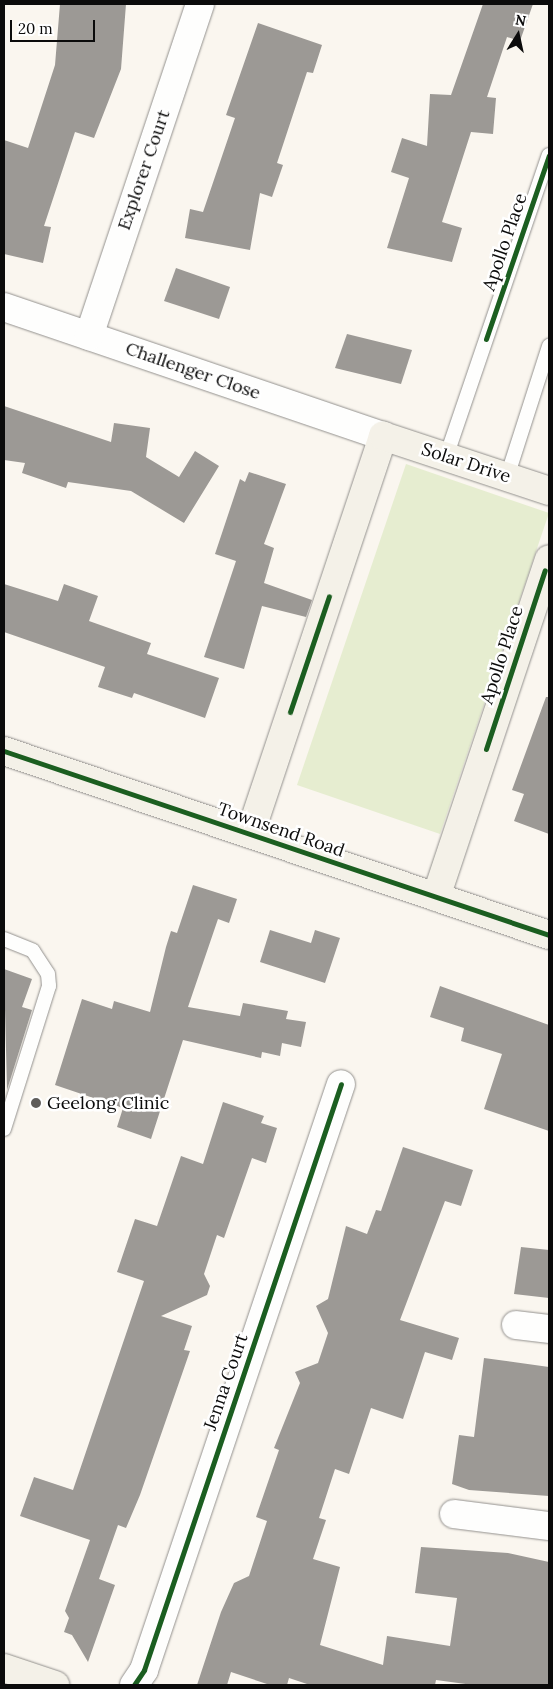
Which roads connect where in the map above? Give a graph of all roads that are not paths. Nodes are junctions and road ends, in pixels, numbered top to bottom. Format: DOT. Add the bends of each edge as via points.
graph roads {
  1 [pos="200,4"];
  2 [pos="549,155"];
  3 [pos="4,307"];
  4 [pos="89,336"];
  5 [pos="549,346"];
  6 [pos="382,436"];
  7 [pos="446,457"];
  8 [pos="507,477"];
  9 [pos="549,491"];
  10 [pos="549,559"];
  11 [pos="4,752"];
  12 [pos="250,834"];
  13 [pos="436,897"];
  14 [pos="549,935"];
  15 [pos="4,939"];
  16 [pos="341,1084"];
  17 [pos="4,1129"];
  18 [pos="516,1325"];
  19 [pos="549,1329"];
  20 [pos="454,1514"];
  21 [pos="549,1526"];
  22 [pos="4,1668"];
  23 [pos="55,1685"];
  24 [pos="134,1685"];
  1 -- 4 [label="street, Explorer Court"];
  2 -- 7 [label="lane, Apollo Place"];
  3 -- 4 [label="street, Challenger Close"];
  4 -- 6 [label="street, Challenger Close"];
  5 -- 8 [label="lane"];
  6 -- 7 [label="street, Solar Drive"];
  6 -- 12 [label="street"];
  7 -- 8 [label="street, Solar Drive"];
  8 -- 9 [label="street, Solar Drive"];
  10 -- 13 [label="street, Apollo Place"];
  11 -- 12 [label="street, Townsend Road"];
  12 -- 13 [label="street, Townsend Road"];
  13 -- 14 [label="street, Townsend Road"];
  15 -- 17 [label="lane" via="33,951 48,974 48,986"];
  16 -- 24 [label="street, Jenna Court" via="148,1660"];
  18 -- 19 [label="street"];
  20 -- 21 [label="street"];
  22 -- 23 [label="street"];
}
